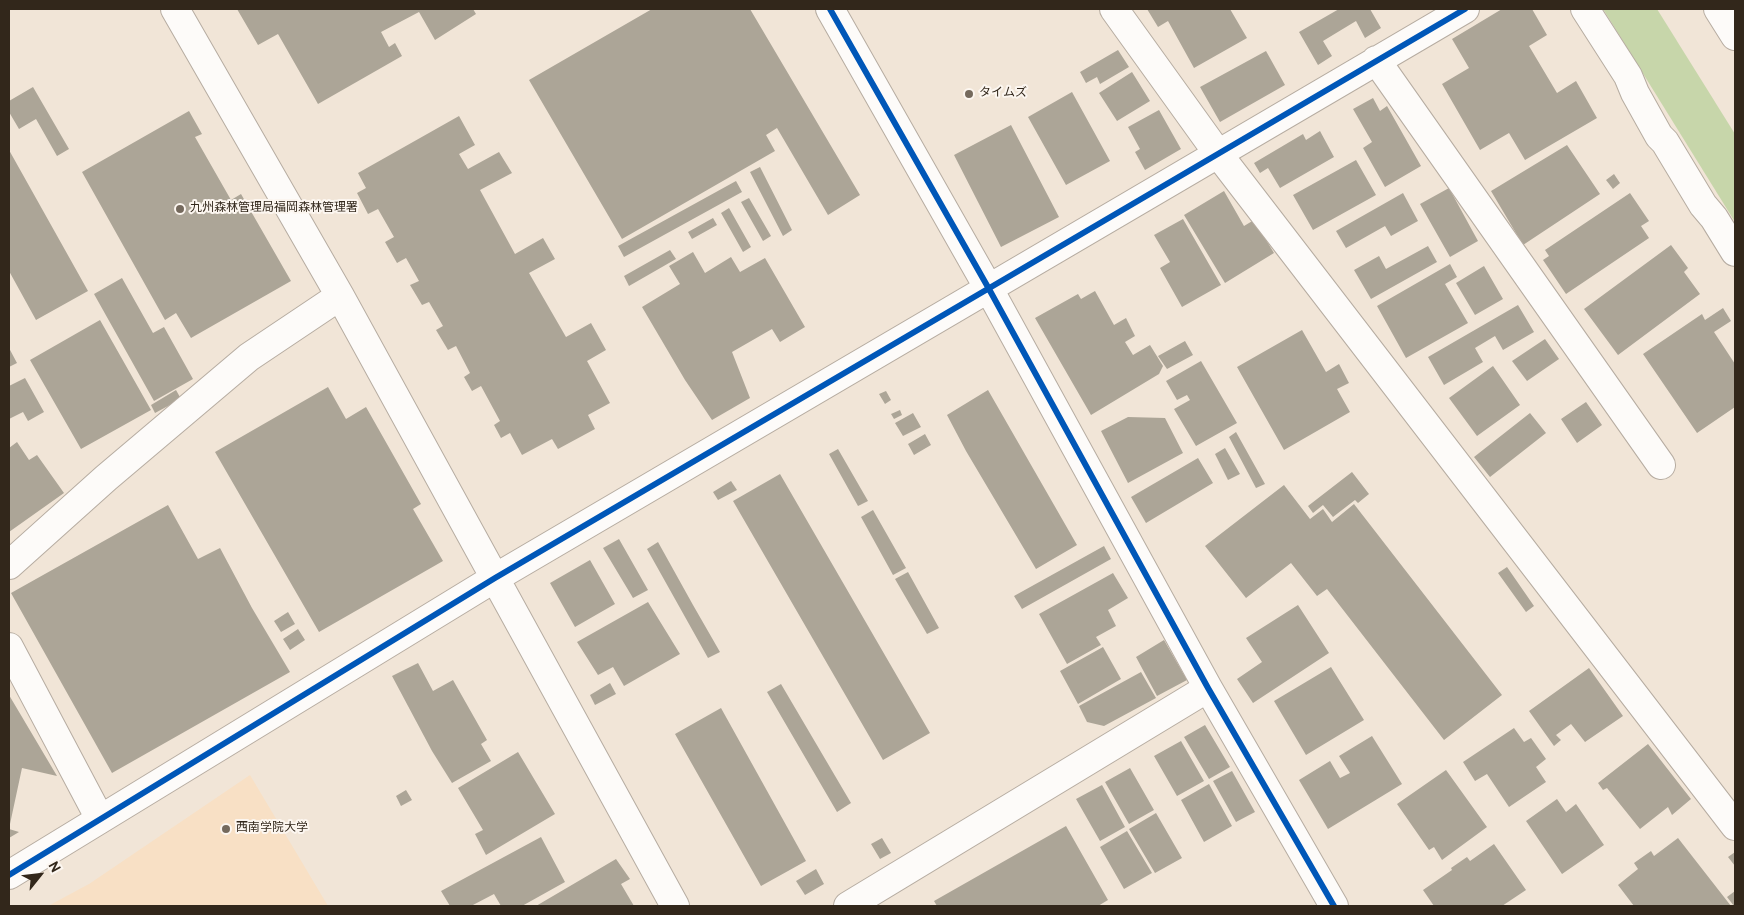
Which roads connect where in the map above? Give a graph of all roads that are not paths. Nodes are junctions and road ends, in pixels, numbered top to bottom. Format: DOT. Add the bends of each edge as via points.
graph roads {
  1 [pos="175,9"];
  2 [pos="830,9"];
  3 [pos="1114,9"];
  4 [pos="1465,9"];
  5 [pos="1585,9"];
  6 [pos="1718,9"];
  7 [pos="1735,36"];
  8 [pos="1376,60"];
  9 [pos="1219,154"];
  10 [pos="1735,252"];
  11 [pos="989,289"];
  12 [pos="340,296"];
  13 [pos="1661,465"];
  14 [pos="9,565"];
  15 [pos="495,578"];
  16 [pos="9,647"];
  17 [pos="1208,688"];
  18 [pos="100,819"];
  19 [pos="1735,826"];
  20 [pos="9,875"];
  21 [pos="675,906"];
  22 [pos="848,906"];
  23 [pos="1334,906"];
  1 -- 12 [label="street"];
  2 -- 11 [label="street"];
  3 -- 9 [label="street"];
  4 -- 8 [label="street"];
  5 -- 10 [label="street" via="1628,76 1660,136"];
  6 -- 7 [label="street"];
  8 -- 9 [label="street"];
  8 -- 13 [label="street"];
  9 -- 11 [label="street"];
  9 -- 19 [label="street"];
  11 -- 15 [label="street"];
  11 -- 17 [label="street"];
  12 -- 14 [label="street" via="249,357"];
  12 -- 15 [label="street"];
  15 -- 18 [label="street"];
  15 -- 21 [label="street"];
  16 -- 18 [label="street"];
  17 -- 22 [label="street"];
  17 -- 23 [label="street"];
  18 -- 20 [label="street"];
}
